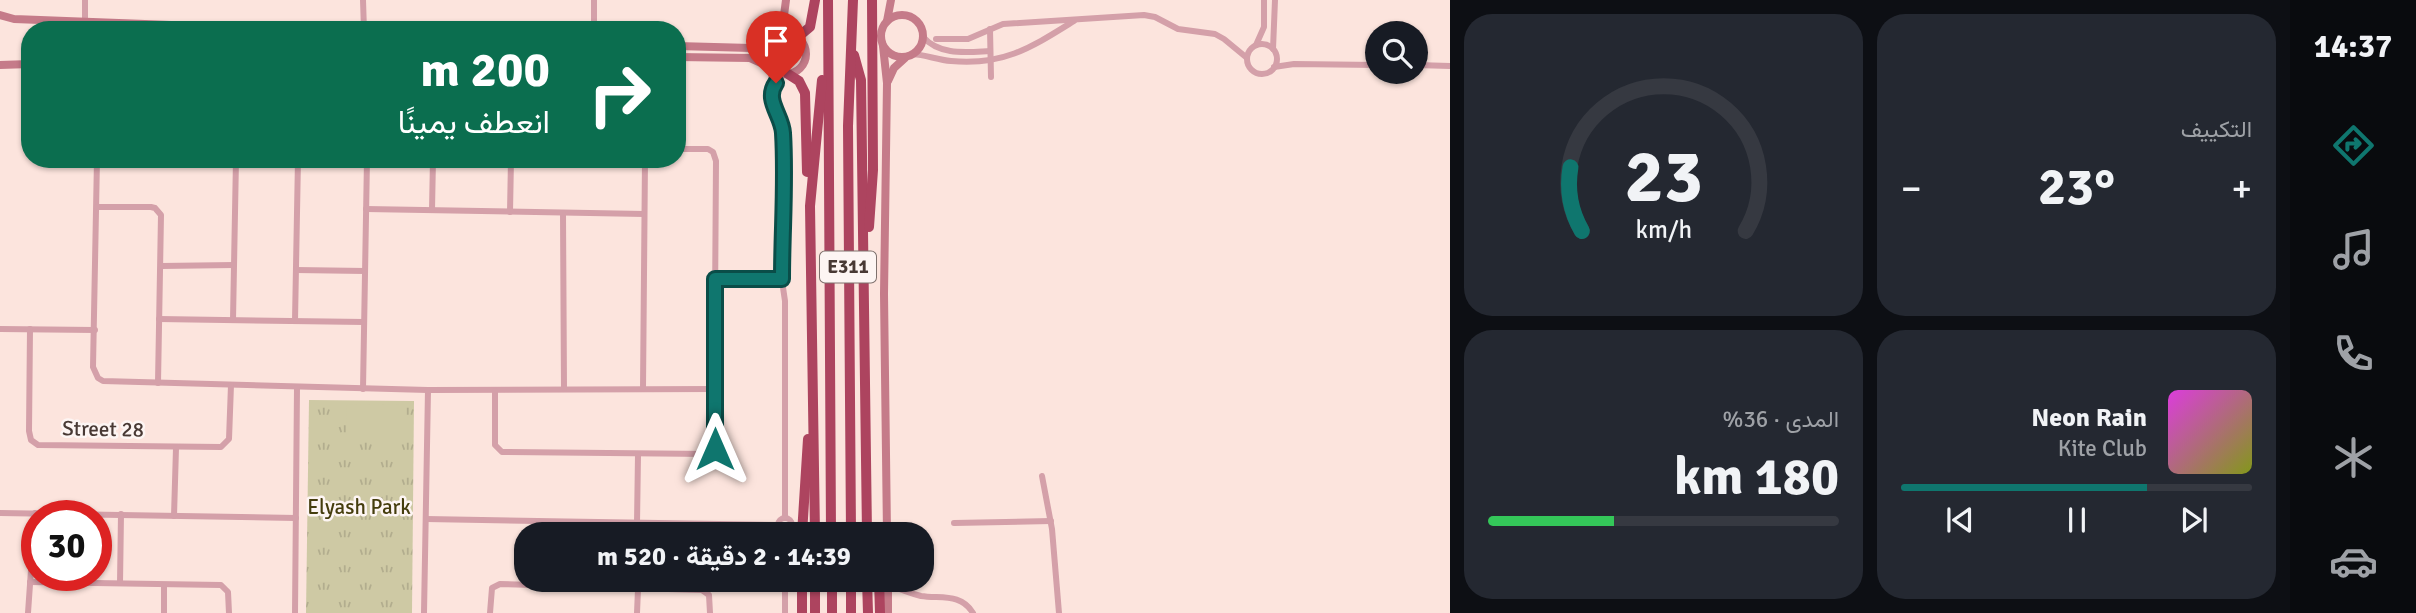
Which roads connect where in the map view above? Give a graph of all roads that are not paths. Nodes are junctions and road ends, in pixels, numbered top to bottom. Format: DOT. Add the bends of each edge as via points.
graph roads {
  1 [pos="85,0"];
  2 [pos="363,0"];
  3 [pos="594,0"];
  4 [pos="815,0"];
  5 [pos="828,0"];
  6 [pos="853,0"];
  7 [pos="872,0"];
  8 [pos="892,0"];
  9 [pos="1264,0"];
  10 [pos="1275,0"];
  11 [pos="786,3"];
  12 [pos="0,15"];
  13 [pos="906,15"];
  14 [pos="1076,20"];
  15 [pos="85,21"];
  16 [pos="362,21"];
  17 [pos="594,21"];
  18 [pos="887,22"];
  19 [pos="990,29"];
  20 [pos="775,36"];
  21 [pos="796,36"];
  22 [pos="923,37"];
  23 [pos="936,39"];
  24 [pos="768,44"];
  25 [pos="1256,45"];
  26 [pos="883,46"];
  27 [pos="1273,49"];
  28 [pos="686,50"];
  29 [pos="827,50"];
  30 [pos="686,51"];
  31 [pos="852,51"];
  32 [pos="990,55"];
  33 [pos="910,56"];
  34 [pos="1247,58"];
  35 [pos="21,64"];
  36 [pos="0,65"];
  37 [pos="1365,65"];
  38 [pos="1428,65"];
  39 [pos="1450,66"];
  40 [pos="771,67"];
  41 [pos="1274,67"];
  42 [pos="786,74"];
  43 [pos="991,77"];
  44 [pos="887,83"];
  45 [pos="772,89"];
  46 [pos="686,149"];
  47 [pos="97,168"];
  48 [pos="236,168"];
  49 [pos="298,168"];
  50 [pos="367,168"];
  51 [pos="433,168"];
  52 [pos="511,168"];
  53 [pos="645,168"];
  54 [pos="810,206"];
  55 [pos="97,207"];
  56 [pos="366,209"];
  57 [pos="432,210"];
  58 [pos="510,212"];
  59 [pos="563,213"];
  60 [pos="644,214"];
  61 [pos="864,261"];
  62 [pos="233,265"];
  63 [pos="160,266"];
  64 [pos="296,270"];
  65 [pos="365,271"];
  66 [pos="715,279"];
  67 [pos="782,279"];
  68 [pos="159,319"];
  69 [pos="233,320"];
  70 [pos="295,321"];
  71 [pos="364,323"];
  72 [pos="0,329"];
  73 [pos="30,329"];
  74 [pos="95,330"];
  75 [pos="158,383"];
  76 [pos="231,384"];
  77 [pos="297,388"];
  78 [pos="564,388"];
  79 [pos="363,389"];
  80 [pos="643,389"];
  81 [pos="715,389"];
  82 [pos="428,390"];
  83 [pos="495,391"];
  84 [pos="812,415"];
  85 [pos="176,448"];
  86 [pos="638,455"];
  87 [pos="867,467"];
  88 [pos="1042,476"];
  89 [pos="0,513"];
  90 [pos="21,513"];
  91 [pos="112,514"];
  92 [pos="121,514"];
  93 [pos="174,516"];
  94 [pos="785,517"];
  95 [pos="296,518"];
  96 [pos="426,519"];
  97 [pos="1051,521"];
  98 [pos="550,522"];
  99 [pos="637,522"];
  100 [pos="779,522"];
  101 [pos="791,522"];
  102 [pos="803,522"];
  103 [pos="815,522"];
  104 [pos="831,522"];
  105 [pos="850,522"];
  106 [pos="867,522"];
  107 [pos="874,522"];
  108 [pos="887,522"];
  109 [pos="954,523"];
  110 [pos="112,583"];
  111 [pos="120,583"];
  112 [pos="514,584"];
  113 [pos="164,585"];
  114 [pos="29,591"];
  115 [pos="638,592"];
  116 [pos="706,592"];
  117 [pos="785,592"];
  118 [pos="802,592"];
  119 [pos="815,592"];
  120 [pos="832,592"];
  121 [pos="851,592"];
  122 [pos="867,592"];
  123 [pos="883,592"];
  124 [pos="886,592"];
  125 [pos="910,592"];
  126 [pos="28,613"];
  127 [pos="164,613"];
  128 [pos="229,613"];
  129 [pos="295,613"];
  130 [pos="424,613"];
  131 [pos="490,613"];
  132 [pos="637,613"];
  133 [pos="710,613"];
  134 [pos="785,613"];
  135 [pos="802,613"];
  136 [pos="815,613"];
  137 [pos="832,613"];
  138 [pos="851,613"];
  139 [pos="868,613"];
  140 [pos="880,613"];
  141 [pos="888,613"];
  142 [pos="973,613"];
  143 [pos="1059,613"];
  1 -- 15 [label="street"];
  2 -- 16 [label="street"];
  3 -- 17 [label="street"];
  4 -- 21 [label="highway" via="812,23"];
  5 -- 29 [label="highway, E311"];
  6 -- 31 [label="highway, E311"];
  7 -- 61 [label="highway" via="873,170"];
  8 -- 13 [label="street"];
  8 -- 18 [label="street"];
  9 -- 25 [label="street" via="1264,27"];
  10 -- 27 [label="street"];
  11 -- 20 [label="street" via="783,26"];
  11 -- 21 [label="street" via="788,24"];
  12 -- 15 [label="street"];
  13 -- 18 [label="street"];
  13 -- 22 [label="street" via="919,23"];
  14 -- 19 [label="street" via="1003,24"];
  14 -- 32 [label="street" via="1021,52"];
  14 -- 34 [label="street" via="1150,16 1178,29 1220,36"];
  18 -- 26 [label="street" via="881,33"];
  19 -- 23 [label="street" via="968,39"];
  19 -- 32 [label="street"];
  20 -- 21 [label="street"];
  20 -- 24 [label="street"];
  21 -- 42 [label="street" via="805,47 805,59 799,69"];
  22 -- 32 [label="street" via="940,49"];
  22 -- 33 [label="street"];
  24 -- 28 [label="street"];
  24 -- 40 [label="street" via="765,53"];
  25 -- 27 [label="street"];
  25 -- 34 [label="street"];
  26 -- 33 [label="street" via="893,55"];
  26 -- 44 [label="street"];
  27 -- 41 [label="street"];
  29 -- 54 [label="highway"];
  29 -- 104 [label="highway, E311"];
  30 -- 40 [label="street" via="750,58"];
  31 -- 61 [label="highway" via="861,79"];
  31 -- 105 [label="highway, E311" via="847,216"];
  32 -- 33 [label="street" via="965,61"];
  32 -- 43 [label="street"];
  33 -- 44 [label="street" via="894,68"];
  34 -- 41 [label="street" via="1257,73"];
  35 -- 36 [label="street"];
  37 -- 41 [label="street"];
  38 -- 39 [label="street"];
  40 -- 42 [label="street"];
  40 -- 45 [label="street"];
  42 -- 45 [label="street"];
  42 -- 54 [label="highway" via="803,86 806,99"];
  44 -- 108 [label="street"];
  45 -- 67 [label="street" via="783,131"];
  46 -- 66 [label="street" via="708,149 715,156"];
  47 -- 55 [label="street"];
  48 -- 62 [label="street"];
  49 -- 64 [label="street"];
  50 -- 56 [label="street"];
  51 -- 57 [label="street"];
  52 -- 58 [label="street"];
  53 -- 60 [label="street"];
  54 -- 84 [label="highway"];
  55 -- 63 [label="street" via="159,211"];
  55 -- 74 [label="street"];
  56 -- 57 [label="street"];
  56 -- 65 [label="street"];
  57 -- 58 [label="street"];
  58 -- 59 [label="street"];
  59 -- 60 [label="street"];
  59 -- 78 [label="street"];
  60 -- 80 [label="street"];
  61 -- 87 [label="highway"];
  62 -- 63 [label="street"];
  62 -- 69 [label="street"];
  63 -- 68 [label="street"];
  64 -- 65 [label="street"];
  64 -- 70 [label="street"];
  65 -- 71 [label="street"];
  66 -- 67 [label="street"];
  66 -- 81 [label="street"];
  67 -- 94 [label="street"];
  68 -- 69 [label="street"];
  68 -- 75 [label="street"];
  69 -- 70 [label="street"];
  70 -- 71 [label="street"];
  71 -- 79 [label="street"];
  72 -- 73 [label="street"];
  73 -- 74 [label="street"];
  73 -- 85 [label="street, Street 28" via="29,431 34,443"];
  74 -- 75 [label="street" via="93,367 98,378"];
  75 -- 76 [label="street"];
  76 -- 77 [label="street"];
  76 -- 85 [label="street, Street 28" via="228,443 217,448"];
  77 -- 79 [label="street"];
  77 -- 95 [label="street"];
  78 -- 80 [label="street"];
  78 -- 83 [label="street"];
  79 -- 82 [label="street"];
  80 -- 81 [label="street"];
  81 -- 86 [label="street" via="713,453"];
  82 -- 83 [label="street"];
  82 -- 96 [label="street"];
  83 -- 86 [label="street" via="495,444 502,452"];
  84 -- 102 [label="highway"];
  84 -- 103 [label="highway"];
  85 -- 93 [label="street"];
  86 -- 99 [label="street"];
  87 -- 106 [label="highway"];
  87 -- 107 [label="highway"];
  88 -- 97 [label="street"];
  89 -- 90 [label="street"];
  91 -- 92 [label="street"];
  92 -- 93 [label="street"];
  92 -- 111 [label="street"];
  93 -- 95 [label="street"];
  94 -- 100 [label="street"];
  94 -- 101 [label="street"];
  95 -- 129 [label="street"];
  96 -- 98 [label="street"];
  96 -- 130 [label="street"];
  97 -- 109 [label="street"];
  97 -- 143 [label="street"];
  110 -- 111 [label="street"];
  111 -- 113 [label="street"];
  112 -- 131 [label="street" via="497,584 491,591"];
  113 -- 127 [label="street"];
  113 -- 128 [label="street" via="221,585 228,592"];
  114 -- 126 [label="street"];
  115 -- 132 [label="street"];
  116 -- 133 [label="street"];
  117 -- 134 [label="street"];
  118 -- 135 [label="highway"];
  119 -- 136 [label="highway"];
  120 -- 137 [label="highway"];
  121 -- 138 [label="highway"];
  122 -- 139 [label="highway"];
  123 -- 140 [label="highway"];
  124 -- 141 [label="street"];
  125 -- 142 [label="street" via="957,599"];
}
